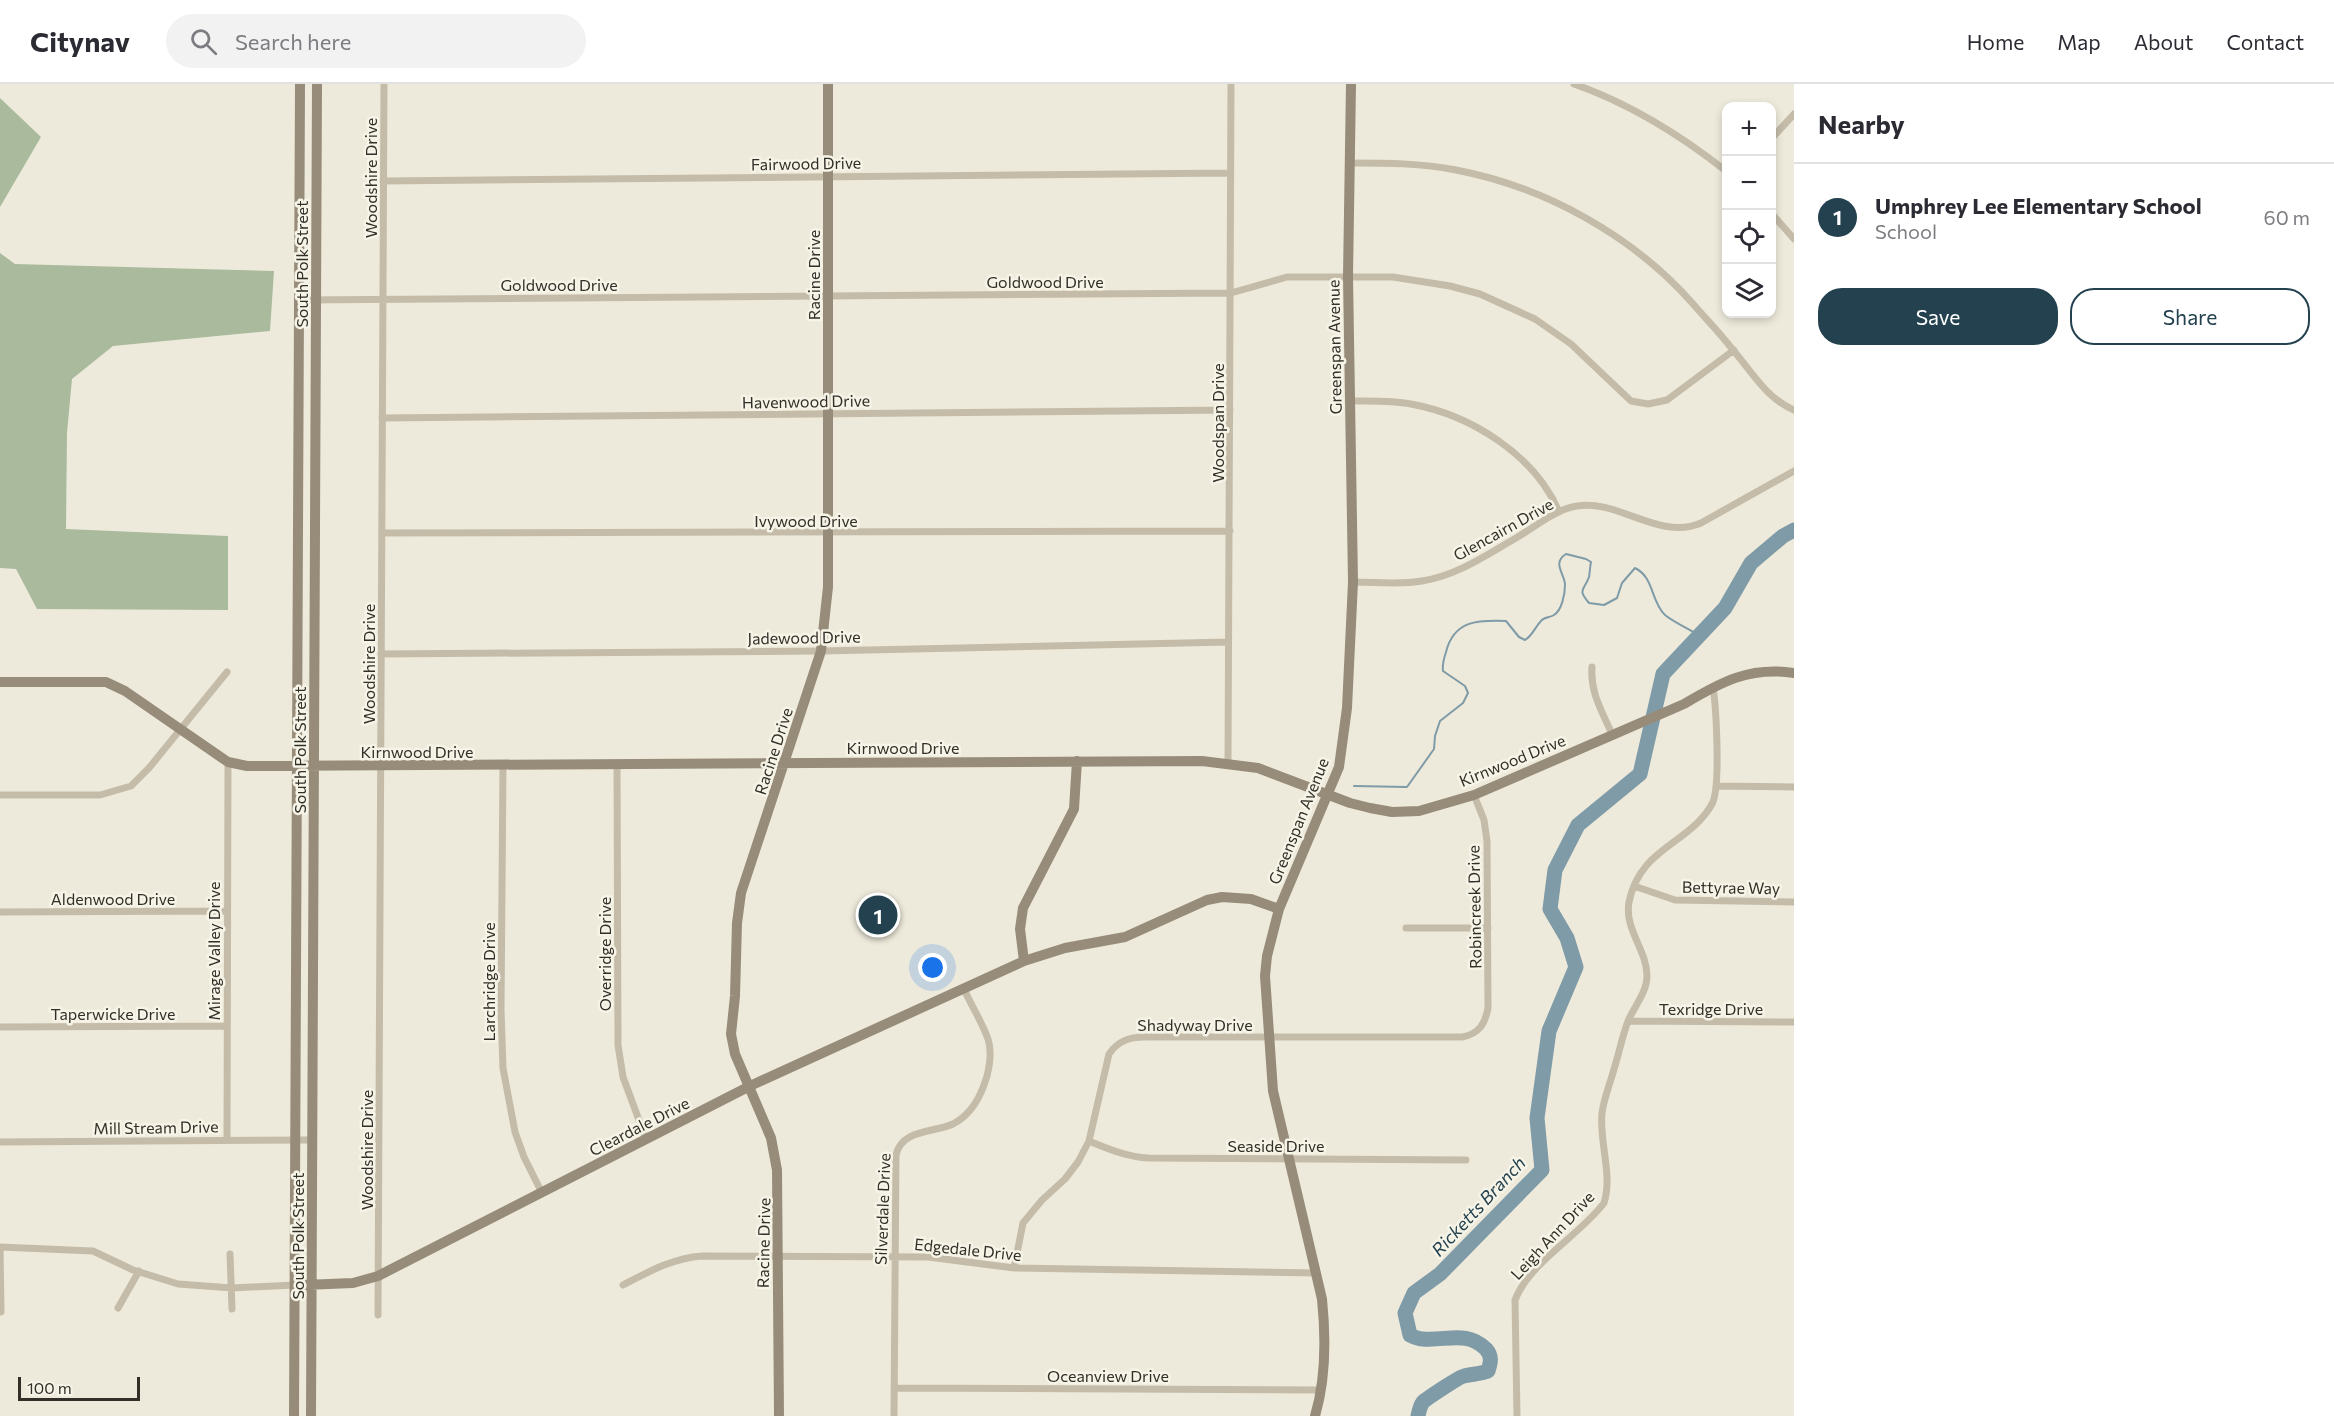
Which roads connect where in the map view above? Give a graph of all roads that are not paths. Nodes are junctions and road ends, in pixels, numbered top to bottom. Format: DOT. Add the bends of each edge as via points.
graph roads {
  1 [pos="300,84"];
  2 [pos="317,84"];
  3 [pos="384,84"];
  4 [pos="828,84"];
  5 [pos="1231,84"];
  6 [pos="1351,84"];
  7 [pos="1574,84"];
  8 [pos="1589,87"];
  9 [pos="1794,114"];
  10 [pos="1776,134"];
  11 [pos="300,148"];
  12 [pos="316,148"];
  13 [pos="1351,163"];
  14 [pos="1722,168"];
  15 [pos="1230,173"];
  16 [pos="828,177"];
  17 [pos="383,181"];
  18 [pos="1776,219"];
  19 [pos="1794,239"];
  20 [pos="1348,276"];
  21 [pos="1231,293"];
  22 [pos="828,296"];
  23 [pos="383,299"];
  24 [pos="299,300"];
  25 [pos="316,300"];
  26 [pos="1734,350"];
  27 [pos="1350,401"];
  28 [pos="1230,410"];
  29 [pos="1794,410"];
  30 [pos="828,414"];
  31 [pos="382,418"];
  32 [pos="1794,471"];
  33 [pos="1559,512"];
  34 [pos="1230,531"];
  35 [pos="382,533"];
  36 [pos="828,533"];
  37 [pos="298,552"];
  38 [pos="314,552"];
  39 [pos="1353,582"];
  40 [pos="1228,642"];
  41 [pos="822,651"];
  42 [pos="381,654"];
  43 [pos="1593,667"];
  44 [pos="227,672"];
  45 [pos="1794,673"];
  46 [pos="0,682"];
  47 [pos="1713,687"];
  48 [pos="181,730"];
  49 [pos="1612,734"];
  50 [pos="1077,761"];
  51 [pos="228,762"];
  52 [pos="785,763"];
  53 [pos="1228,763"];
  54 [pos="617,764"];
  55 [pos="503,765"];
  56 [pos="297,766"];
  57 [pos="314,766"];
  58 [pos="381,766"];
  59 [pos="1716,786"];
  60 [pos="1794,787"];
  61 [pos="1327,794"];
  62 [pos="0,795"];
  63 [pos="1474,795"];
  64 [pos="1634,886"];
  65 [pos="1794,902"];
  66 [pos="1279,909"];
  67 [pos="227,911"];
  68 [pos="0,912"];
  69 [pos="1406,928"];
  70 [pos="1488,928"];
  71 [pos="1024,961"];
  72 [pos="964,989"];
  73 [pos="1485,1020"];
  74 [pos="1628,1021"];
  75 [pos="1794,1022"];
  76 [pos="227,1026"];
  77 [pos="0,1028"];
  78 [pos="1268,1038"];
  79 [pos="750,1086"];
  80 [pos="227,1139"];
  81 [pos="646,1139"];
  82 [pos="296,1140"];
  83 [pos="312,1140"];
  84 [pos="1089,1141"];
  85 [pos="0,1142"];
  86 [pos="1289,1159"];
  87 [pos="1466,1160"];
  88 [pos="542,1193"];
  89 [pos="0,1247"];
  90 [pos="230,1254"];
  91 [pos="894,1256"];
  92 [pos="776,1257"];
  93 [pos="1014,1268"];
  94 [pos="139,1271"];
  95 [pos="1317,1273"];
  96 [pos="378,1276"];
  97 [pos="295,1285"];
  98 [pos="311,1285"];
  99 [pos="623,1285"];
  100 [pos="231,1288"];
  101 [pos="118,1308"];
  102 [pos="232,1309"];
  103 [pos="1,1312"];
  104 [pos="378,1315"];
  105 [pos="894,1388"];
  106 [pos="1321,1390"];
  107 [pos="294,1413"];
  108 [pos="311,1413"];
  109 [pos="779,1416"];
  110 [pos="894,1416"];
  111 [pos="1316,1416"];
  112 [pos="1517,1416"];
  1 -- 11 [label="street, South Polk Street"];
  2 -- 12 [label="street, South Polk Street"];
  3 -- 17 [label="street, Woodshire Drive"];
  4 -- 16 [label="street, Racine Drive"];
  5 -- 15 [label="street, Woodspan Drive"];
  6 -- 13 [label="street, Greenspan Avenue"];
  7 -- 8 [label="street"];
  8 -- 14 [label="street" via="1665,126"];
  9 -- 10 [label="street"];
  11 -- 12 [label="street"];
  11 -- 24 [label="street, South Polk Street"];
  12 -- 25 [label="street, South Polk Street"];
  13 -- 20 [label="street, Greenspan Avenue"];
  13 -- 26 [label="street" via="1402,163 1458,170 1510,185 1580,215 1664,274"];
  15 -- 16 [label="street, Fairwood Drive"];
  15 -- 21 [label="street, Woodspan Drive"];
  16 -- 17 [label="street, Fairwood Drive"];
  16 -- 22 [label="street, Racine Drive"];
  17 -- 23 [label="street, Woodshire Drive"];
  18 -- 19 [label="street"];
  20 -- 21 [label="street, Goldwood Drive" via="1287,277"];
  20 -- 26 [label="street, Goldwood Drive" via="1421,280 1506,304 1571,344 1622,394 1640,404 1667,400"];
  20 -- 27 [label="street, Greenspan Avenue"];
  21 -- 22 [label="street, Goldwood Drive"];
  21 -- 28 [label="street, Woodspan Drive"];
  22 -- 23 [label="street, Goldwood Drive"];
  22 -- 30 [label="street, Racine Drive"];
  23 -- 25 [label="street, Goldwood Drive"];
  23 -- 31 [label="street, Woodshire Drive"];
  24 -- 25 [label="street, Goldwood Drive"];
  24 -- 37 [label="street, South Polk Street"];
  25 -- 38 [label="street, South Polk Street"];
  26 -- 29 [label="street" via="1773,397"];
  27 -- 33 [label="street" via="1412,404 1473,425 1492,436 1534,473"];
  27 -- 39 [label="street, Greenspan Avenue"];
  28 -- 30 [label="street, Havenwood Drive"];
  28 -- 34 [label="street, Woodspan Drive"];
  30 -- 31 [label="street, Havenwood Drive"];
  30 -- 36 [label="street, Racine Drive"];
  31 -- 35 [label="street, Woodshire Drive"];
  32 -- 33 [label="street, Glencairn Drive" via="1687,528 1649,522 1592,505"];
  33 -- 39 [label="street, Glencairn Drive" via="1443,576 1420,582"];
  34 -- 36 [label="street, Ivywood Drive"];
  34 -- 40 [label="street, Woodspan Drive"];
  35 -- 36 [label="street, Ivywood Drive"];
  35 -- 42 [label="street, Woodshire Drive"];
  36 -- 41 [label="street, Racine Drive" via="828,595"];
  37 -- 38 [label="street"];
  37 -- 56 [label="street, South Polk Street"];
  38 -- 57 [label="street, South Polk Street"];
  39 -- 61 [label="street, Greenspan Avenue" via="1342,750"];
  40 -- 41 [label="street, Jadewood Drive"];
  40 -- 53 [label="street, Woodspan Drive"];
  41 -- 42 [label="street, Jadewood Drive"];
  41 -- 52 [label="street, Racine Drive"];
  42 -- 58 [label="street, Woodshire Drive"];
  43 -- 49 [label="street" via="1593,693"];
  44 -- 48 [label="street"];
  45 -- 47 [label="street, Kirnwood Drive" via="1772,670 1743,675"];
  46 -- 48 [label="street, Kirnwood Drive" via="106,682"];
  47 -- 49 [label="street, Kirnwood Drive" via="1684,704"];
  47 -- 59 [label="street, Leigh Ann Drive" via="1717,711"];
  48 -- 51 [label="street, Kirnwood Drive"];
  48 -- 62 [label="street" via="131,786 100,795"];
  49 -- 63 [label="street, Kirnwood Drive"];
  50 -- 52 [label="street, Kirnwood Drive"];
  50 -- 53 [label="street, Kirnwood Drive"];
  50 -- 71 [label="street" via="1074,809 1023,908 1020,929"];
  51 -- 56 [label="street, Kirnwood Drive"];
  51 -- 67 [label="street, Mirage Valley Drive"];
  52 -- 54 [label="street, Kirnwood Drive"];
  52 -- 79 [label="street, Racine Drive" via="738,907 731,1034 735,1054"];
  53 -- 61 [label="street, Kirnwood Drive" via="1275,772"];
  54 -- 55 [label="street, Kirnwood Drive"];
  54 -- 81 [label="street, Overridge Drive" via="618,1045 623,1077"];
  55 -- 58 [label="street, Kirnwood Drive"];
  55 -- 88 [label="street, Larchridge Drive" via="504,1068 515,1132"];
  56 -- 57 [label="street, Kirnwood Drive"];
  56 -- 82 [label="street, South Polk Street"];
  57 -- 58 [label="street, Kirnwood Drive"];
  57 -- 83 [label="street, South Polk Street"];
  58 -- 96 [label="street, Woodshire Drive"];
  59 -- 60 [label="street"];
  59 -- 64 [label="street, Leigh Ann Drive" via="1713,802 1705,813 1648,862"];
  61 -- 63 [label="street, Kirnwood Drive" via="1392,812 1419,811"];
  61 -- 66 [label="street, Greenspan Avenue"];
  63 -- 70 [label="street, Robincreek Drive" via="1487,841"];
  64 -- 65 [label="street, Bettyrae Way" via="1675,900"];
  64 -- 74 [label="street, Leigh Ann Drive" via="1629,921 1646,967 1647,984"];
  66 -- 71 [label="street, Cleardale Drive" via="1251,899 1207,900 1125,937 1065,948"];
  66 -- 78 [label="street, Greenspan Avenue" via="1265,976"];
  67 -- 68 [label="street, Aldenwood Drive"];
  67 -- 76 [label="street, Mirage Valley Drive"];
  69 -- 70 [label="street"];
  70 -- 73 [label="street, Robincreek Drive"];
  71 -- 72 [label="street, Cleardale Drive"];
  72 -- 79 [label="street, Cleardale Drive"];
  72 -- 91 [label="street, Silverdale Drive" via="988,1040 988,1069 980,1096 963,1117 904,1139 898,1146 894,1166"];
  73 -- 78 [label="street, Shadyway Drive" via="1476,1032 1462,1037"];
  74 -- 75 [label="street, Texridge Drive"];
  74 -- 112 [label="street, Leigh Ann Drive" via="1602,1113 1607,1179 1604,1203 1531,1274 1515,1299"];
  76 -- 77 [label="street, Taperwicke Drive"];
  76 -- 80 [label="street, Mirage Valley Drive"];
  78 -- 84 [label="street, Shadyway Drive" via="1125,1039 1115,1045 1105,1065"];
  78 -- 86 [label="street, Greenspan Avenue" via="1273,1091"];
  79 -- 81 [label="street, Cleardale Drive"];
  79 -- 92 [label="street, Racine Drive" via="775,1154"];
  80 -- 82 [label="street, Mill Stream Drive"];
  80 -- 85 [label="street, Mill Stream Drive"];
  81 -- 88 [label="street, Cleardale Drive"];
  82 -- 83 [label="street, Mill Stream Drive"];
  82 -- 97 [label="street, South Polk Street"];
  83 -- 98 [label="street, South Polk Street"];
  84 -- 86 [label="street, Seaside Drive" via="1133,1157"];
  84 -- 93 [label="street, Shadyway Drive" via="1065,1179 1023,1223"];
  86 -- 87 [label="street, Seaside Drive"];
  86 -- 95 [label="street, Greenspan Avenue"];
  88 -- 96 [label="street, Cleardale Drive"];
  89 -- 94 [label="street, Cleardale Drive" via="93,1251"];
  89 -- 103 [label="street"];
  90 -- 100 [label="street"];
  91 -- 92 [label="street, Edgedale Drive"];
  91 -- 93 [label="street, Edgedale Drive"];
  91 -- 105 [label="street, Silverdale Drive"];
  92 -- 99 [label="street, Edgedale Drive" via="691,1257"];
  92 -- 109 [label="street, Racine Drive"];
  93 -- 95 [label="street, Edgedale Drive"];
  94 -- 100 [label="street, Cleardale Drive" via="178,1284"];
  94 -- 101 [label="street"];
  95 -- 106 [label="street, Greenspan Avenue" via="1325,1321"];
  96 -- 98 [label="street, Cleardale Drive" via="353,1284"];
  96 -- 104 [label="street, Woodshire Drive"];
  97 -- 98 [label="street, Cleardale Drive"];
  97 -- 100 [label="street, Cleardale Drive"];
  97 -- 107 [label="street, South Polk Street"];
  98 -- 108 [label="street, South Polk Street"];
  100 -- 102 [label="street"];
  105 -- 106 [label="street, Oceanview Drive"];
  105 -- 110 [label="street, Silverdale Drive"];
  106 -- 111 [label="street, Greenspan Avenue"];
  107 -- 108 [label="street"];
}
